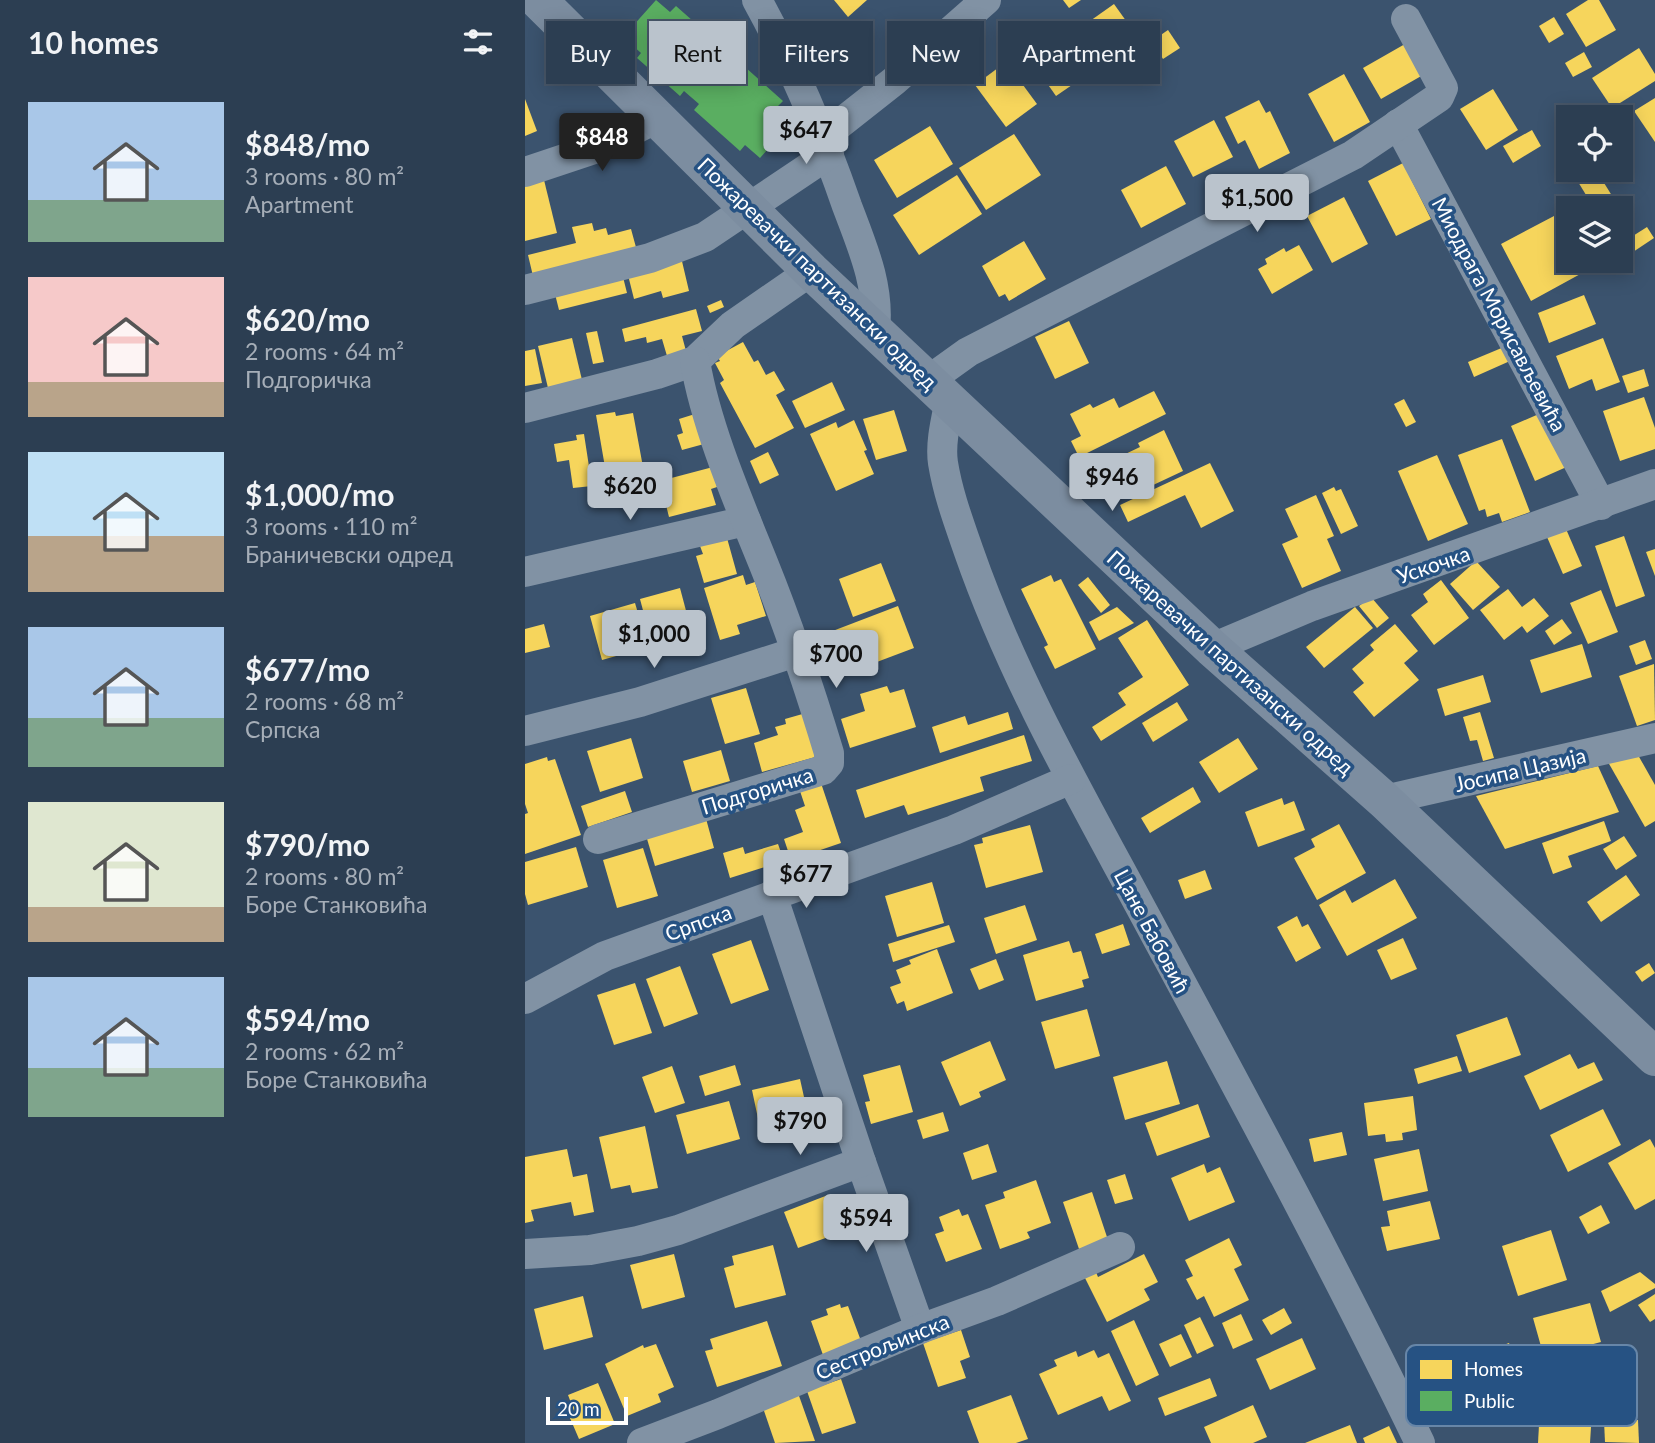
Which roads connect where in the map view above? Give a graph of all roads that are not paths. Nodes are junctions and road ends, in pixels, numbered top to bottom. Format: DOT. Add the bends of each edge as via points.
graph roads {
  1 [pos="538,0"];
  2 [pos="757,0"];
  3 [pos="986,0"];
  4 [pos="1406,19"];
  5 [pos="657,118"];
  6 [pos="1398,124"];
  7 [pos="826,145"];
  8 [pos="525,172"];
  9 [pos="748,207"];
  10 [pos="811,271"];
  11 [pos="525,290"];
  12 [pos="875,330"];
  13 [pos="695,361"];
  14 [pos="939,390"];
  15 [pos="525,408"];
  16 [pos="1655,484"];
  17 [pos="1601,505"];
  18 [pos="746,521"];
  19 [pos="525,572"];
  20 [pos="1212,648"];
  21 [pos="796,652"];
  22 [pos="525,732"];
  23 [pos="1655,738"];
  24 [pos="1071,779"];
  25 [pos="1384,800"];
  26 [pos="598,839"];
  27 [pos="772,895"];
  28 [pos="525,999"];
  29 [pos="1655,1057"];
  30 [pos="861,1162"];
  31 [pos="1120,1247"];
  32 [pos="525,1254"];
  33 [pos="920,1329"];
  34 [pos="1406,1415"];
  35 [pos="1412,1426"];
  36 [pos="642,1443"];
  37 [pos="1420,1443"];
  1 -- 5 [label="street, Пожаревачки партизански одред"];
  2 -- 7 [label="street" via="785,50"];
  3 -- 7 [label="street"];
  4 -- 6 [label="street" via="1443,89 1439,97"];
  5 -- 8 [label="street" via="603,146"];
  5 -- 9 [label="street, Пожаревачки партизански одред"];
  6 -- 14 [label="street" via="1353,155 1269,200 947,365"];
  6 -- 17 [label="street, Миодрага Морисављевића"];
  7 -- 9 [label="street"];
  7 -- 12 [label="street" via="871,272"];
  9 -- 10 [label="street, Пожаревачки партизански одред"];
  9 -- 11 [label="street" via="705,237 661,254"];
  10 -- 12 [label="street, Пожаревачки партизански одред"];
  10 -- 13 [label="street" via="733,325"];
  12 -- 14 [label="street, Пожаревачки партизански одред"];
  13 -- 15 [label="street"];
  13 -- 18 [label="street, Подгоричка"];
  14 -- 20 [label="street, Пожаревачки партизански одред"];
  14 -- 24 [label="street, Цане Бабовић" via="942,460 949,490 993,617"];
  16 -- 17 [label="street, Ускочка"];
  17 -- 20 [label="street, Ускочка" via="1313,606"];
  18 -- 19 [label="street"];
  18 -- 21 [label="street, Подгоричка"];
  20 -- 25 [label="street, Пожаревачки партизански одред"];
  21 -- 22 [label="street" via="640,702"];
  21 -- 26 [label="street, Подгоричка" via="829,753 823,770"];
  23 -- 25 [label="street, Јосипа Цазија"];
  24 -- 27 [label="street, Српска" via="954,830"];
  24 -- 34 [label="street, Цане Бабовић"];
  25 -- 29 [label="street, Пожаревачки партизански одред"];
  27 -- 28 [label="street, Српска" via="605,956"];
  27 -- 30 [label="street"];
  30 -- 32 [label="street" via="638,1241"];
  30 -- 33 [label="street"];
  31 -- 33 [label="street, Сестрољинска"];
  33 -- 36 [label="street, Сестрољинска"];
  35 -- 37 [label="street, Цане Бабовић"];
}
